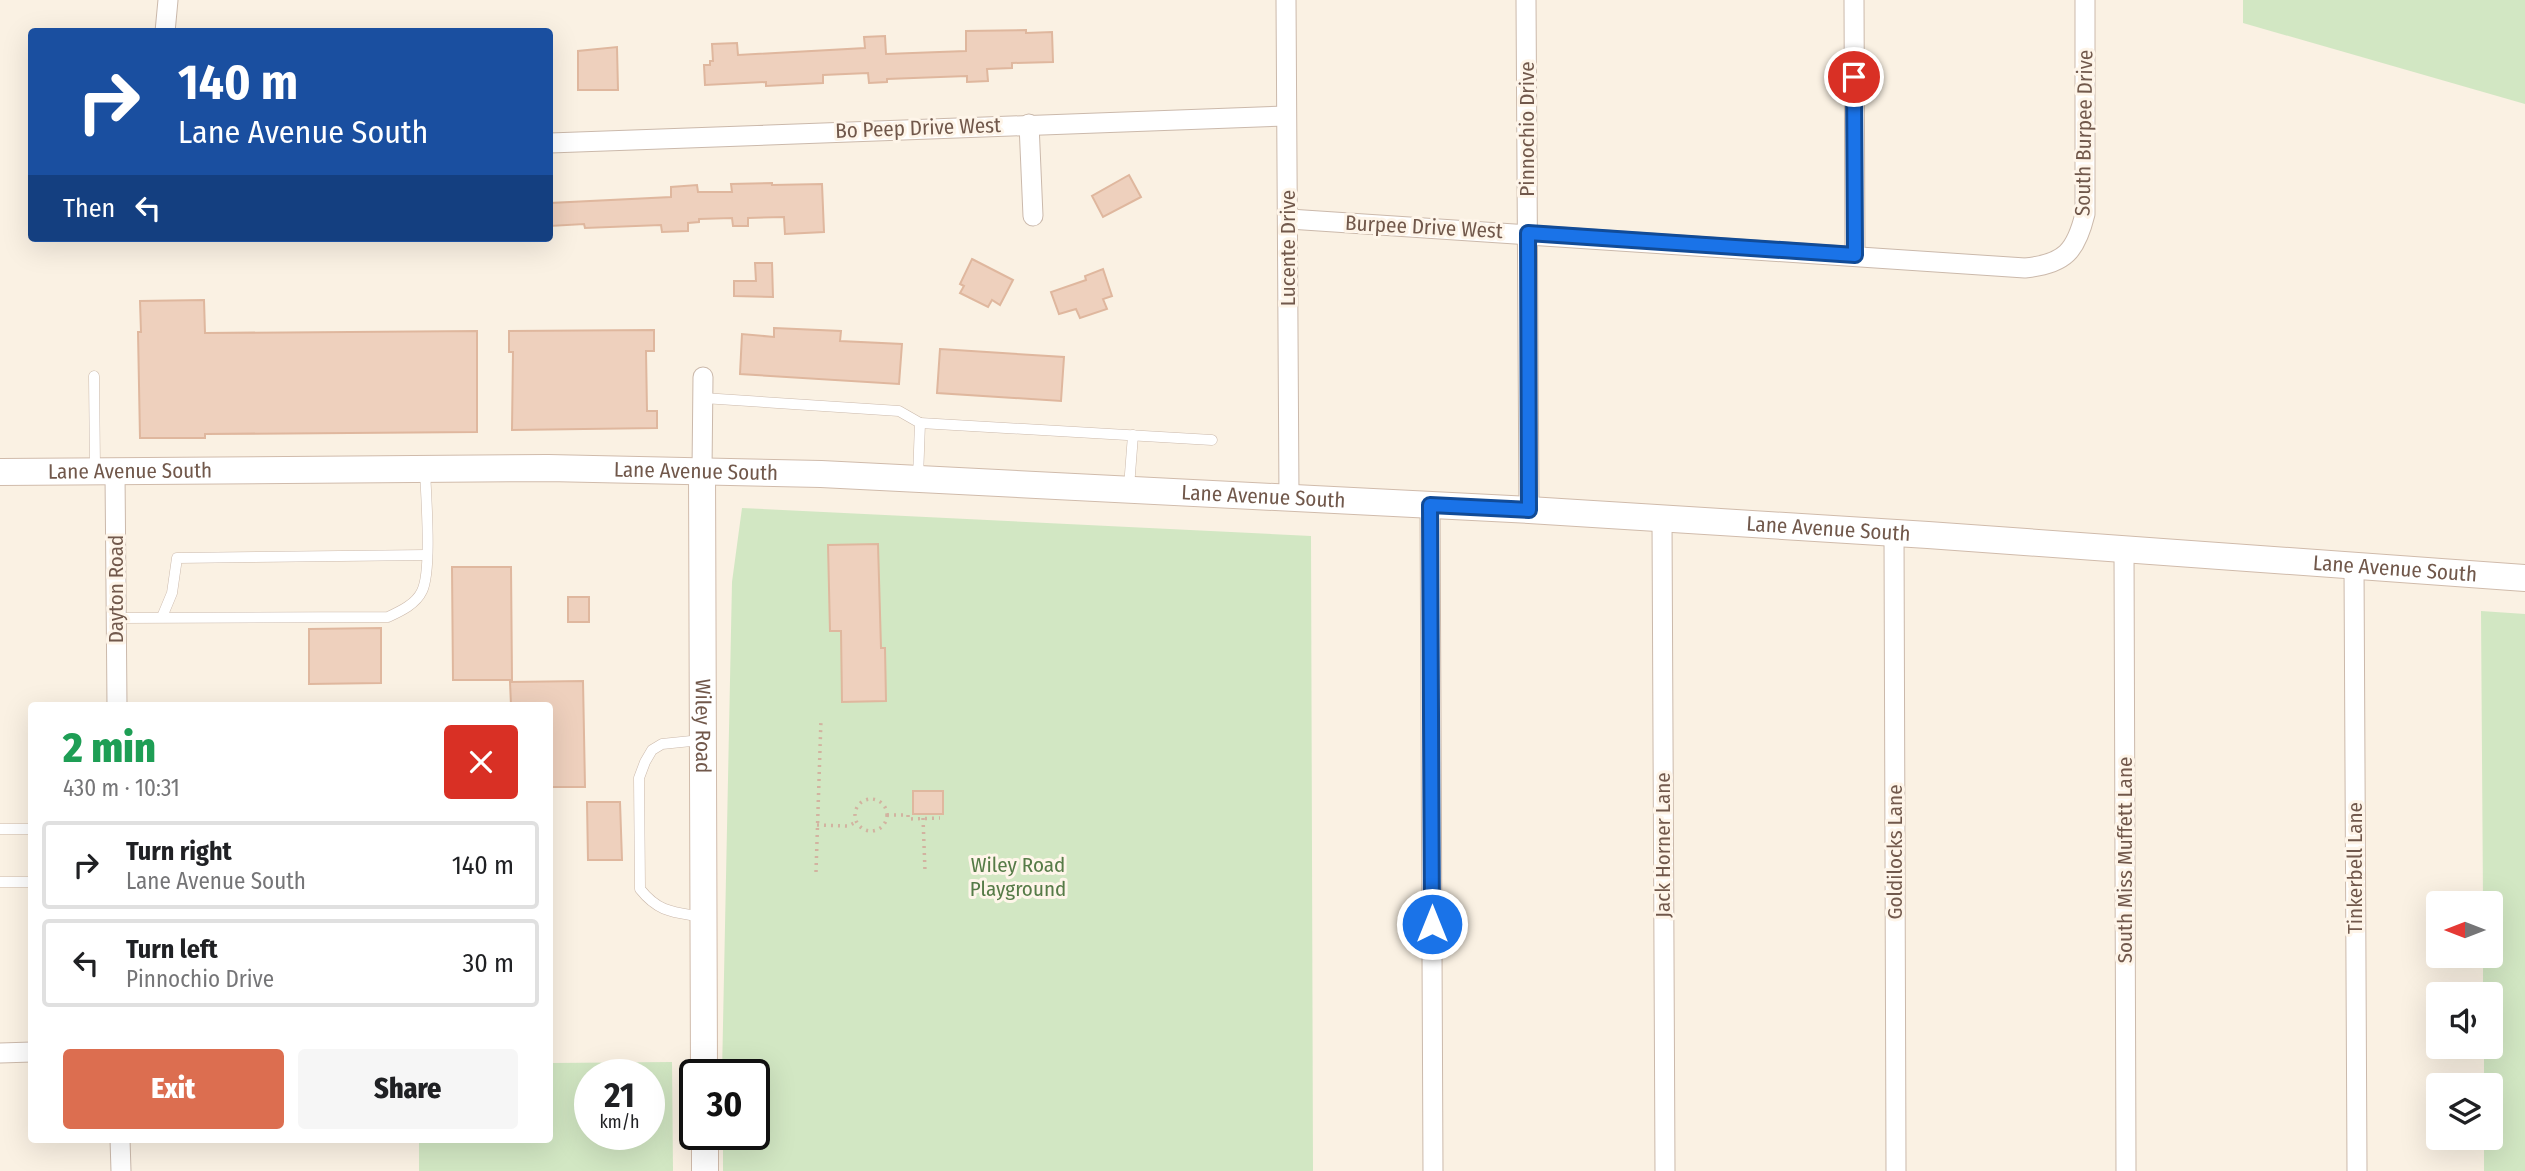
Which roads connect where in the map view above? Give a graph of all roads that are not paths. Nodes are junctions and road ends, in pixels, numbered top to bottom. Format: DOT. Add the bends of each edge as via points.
graph roads {
  1 [pos="168,0"];
  2 [pos="1286,0"];
  3 [pos="1526,0"];
  4 [pos="1854,0"];
  5 [pos="2085,0"];
  6 [pos="165,28"];
  7 [pos="1286,116"];
  8 [pos="1029,124"];
  9 [pos="553,143"];
  10 [pos="1033,216"];
  11 [pos="1289,219"];
  12 [pos="1528,233"];
  13 [pos="1855,255"];
  14 [pos="2061,258"];
  15 [pos="94,376"];
  16 [pos="703,377"];
  17 [pos="703,398"];
  18 [pos="919,423"];
  19 [pos="1133,435"];
  20 [pos="1212,440"];
  21 [pos="425,469"];
  22 [pos="702,470"];
  23 [pos="0,472"];
  24 [pos="105,473"];
  25 [pos="918,479"];
  26 [pos="1129,488"];
  27 [pos="1289,496"];
  28 [pos="1430,505"];
  29 [pos="1529,510"];
  30 [pos="1662,520"];
  31 [pos="1894,533"];
  32 [pos="2123,550"];
  33 [pos="427,555"];
  34 [pos="2354,566"];
  35 [pos="2525,578"];
  36 [pos="162,617"];
  37 [pos="116,618"];
  38 [pos="117,702"];
  39 [pos="702,740"];
  40 [pos="0,829"];
  41 [pos="28,829"];
  42 [pos="0,882"];
  43 [pos="28,882"];
  44 [pos="703,917"];
  45 [pos="28,1052"];
  46 [pos="0,1053"];
  47 [pos="704,1059"];
  48 [pos="120,1143"];
  49 [pos="705,1150"];
  50 [pos="121,1171"];
  51 [pos="705,1171"];
  52 [pos="1433,1171"];
  53 [pos="1665,1171"];
  54 [pos="1896,1171"];
  55 [pos="2126,1171"];
  56 [pos="2357,1171"];
  1 -- 6 [label="street"];
  2 -- 7 [label="street, Lucente Drive"];
  3 -- 12 [label="street, Pinnochio Drive"];
  4 -- 13 [label="street"];
  5 -- 14 [label="street, South Burpee Drive" via="2085,214 2079,240"];
  7 -- 8 [label="street, Bo Peep Drive West"];
  7 -- 11 [label="street, Lucente Drive"];
  8 -- 9 [label="street, Bo Peep Drive West"];
  8 -- 10 [label="street"];
  11 -- 12 [label="street, Burpee Drive West"];
  11 -- 27 [label="street, Lucente Drive"];
  12 -- 13 [label="street, Burpee Drive West"];
  12 -- 29 [label="street, Pinnochio Drive"];
  13 -- 14 [label="street, Burpee Drive West" via="2025,268"];
  15 -- 24 [label="lane"];
  16 -- 17 [label="street, Wiley Road"];
  17 -- 18 [label="lane" via="899,411"];
  17 -- 22 [label="street, Wiley Road"];
  18 -- 19 [label="lane"];
  18 -- 25 [label="lane"];
  19 -- 20 [label="lane"];
  19 -- 26 [label="lane"];
  21 -- 22 [label="main road, Lane Avenue South"];
  21 -- 24 [label="main road, Lane Avenue South"];
  21 -- 33 [label="lane"];
  22 -- 25 [label="main road, Lane Avenue South"];
  22 -- 39 [label="main road, Wiley Road"];
  23 -- 24 [label="main road, Lane Avenue South"];
  24 -- 37 [label="street, Dayton Road"];
  25 -- 26 [label="main road, Lane Avenue South"];
  26 -- 27 [label="main road, Lane Avenue South"];
  27 -- 28 [label="main road, Lane Avenue South"];
  28 -- 29 [label="main road, Lane Avenue South"];
  28 -- 52 [label="street"];
  29 -- 30 [label="main road, Lane Avenue South"];
  30 -- 31 [label="main road, Lane Avenue South"];
  30 -- 53 [label="street, Jack Horner Lane"];
  31 -- 32 [label="main road, Lane Avenue South"];
  31 -- 54 [label="street, Goldilocks Lane"];
  32 -- 34 [label="main road, Lane Avenue South"];
  32 -- 55 [label="street, South Miss Muffett Lane"];
  33 -- 36 [label="lane" via="422,591 406,609 388,617"];
  33 -- 36 [label="lane" via="177,558 172,593"];
  34 -- 35 [label="main road, Lane Avenue South"];
  34 -- 56 [label="street, Tinkerbell Lane"];
  36 -- 37 [label="lane"];
  37 -- 38 [label="street, Dayton Road"];
  39 -- 44 [label="main road, Wiley Road"];
  39 -- 44 [label="lane" via="662,744 652,750 639,778 640,889 662,910"];
  40 -- 41 [label="lane"];
  42 -- 43 [label="lane"];
  44 -- 47 [label="main road, Wiley Road"];
  45 -- 46 [label="street"];
  48 -- 50 [label="street"];
  49 -- 51 [label="main road"];
}
